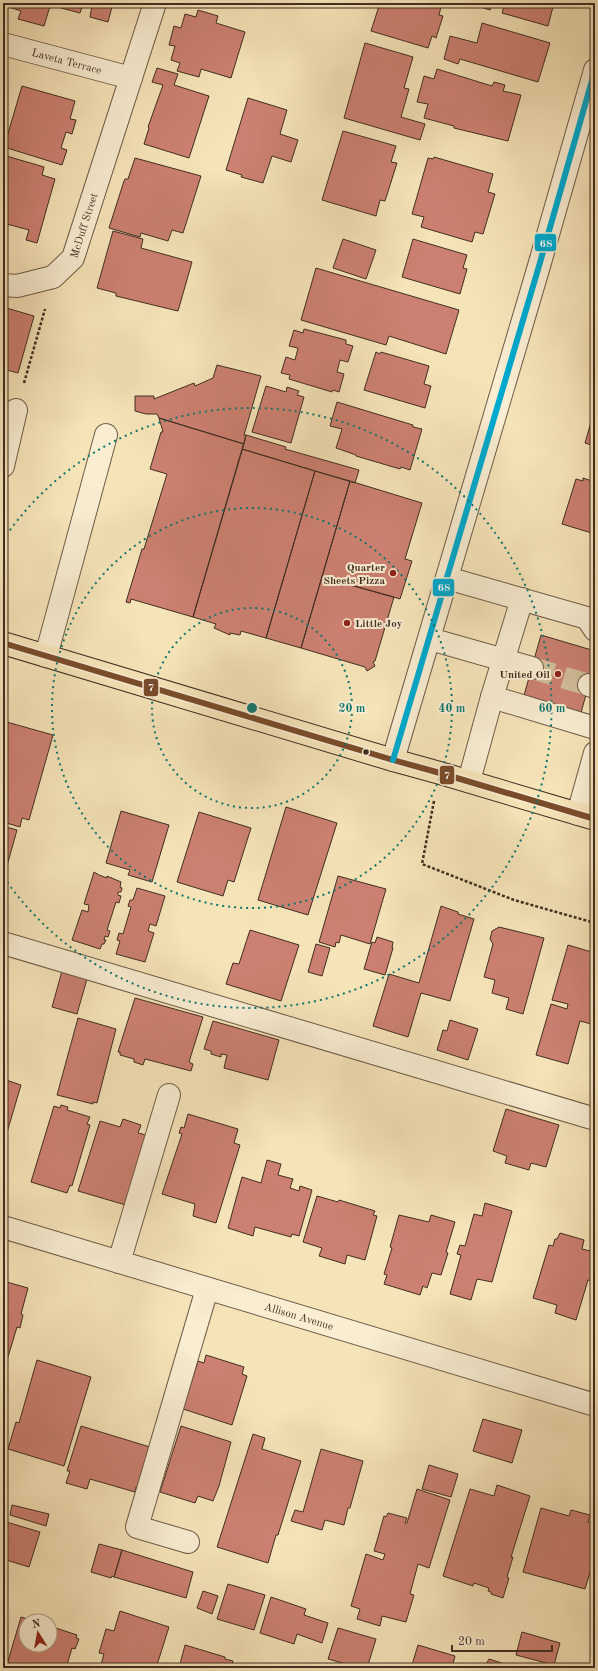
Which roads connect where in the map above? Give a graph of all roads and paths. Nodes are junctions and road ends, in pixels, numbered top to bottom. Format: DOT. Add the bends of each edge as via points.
graph roads {
  1 [pos="155,3"];
  2 [pos="3,44"];
  3 [pos="595,70"];
  4 [pos="131,78"];
  5 [pos="53,277"];
  6 [pos="3,285"];
  7 [pos="16,410"];
  8 [pos="106,435"];
  9 [pos="3,466"];
  10 [pos="447,578"];
  11 [pos="522,599"];
  12 [pos="595,630"];
  13 [pos="430,639"];
  14 [pos="3,643"];
  15 [pos="46,656"];
  16 [pos="503,660"];
  17 [pos="532,668"];
  18 [pos="492,697"];
  19 [pos="595,728"];
  20 [pos="595,753"];
  21 [pos="393,760"];
  22 [pos="440,773"];
  23 [pos="469,781"];
  24 [pos="587,817"];
  25 [pos="595,923"];
  26 [pos="3,942"];
  27 [pos="169,1095"];
  28 [pos="595,1119"];
  29 [pos="3,1227"];
  30 [pos="119,1262"];
  31 [pos="207,1289"];
  32 [pos="595,1405"];
  33 [pos="188,1542"];
  1 -- 4 [label="street, McDuff Street"];
  2 -- 4 [label="street, Laveta Terrace"];
  3 -- 10 [label="street"];
  4 -- 5 [label="street, McDuff Street" via="73,258"];
  5 -- 6 [label="street" via="17,286"];
  5 -- 7 [label="path"];
  7 -- 9 [label="street"];
  8 -- 15 [label="street"];
  10 -- 11 [label="street"];
  10 -- 13 [label="street"];
  11 -- 12 [label="street" via="588,618"];
  11 -- 16 [label="street"];
  13 -- 16 [label="street"];
  13 -- 21 [label="street"];
  14 -- 15 [label="main road"];
  15 -- 21 [label="main road"];
  16 -- 17 [label="street"];
  16 -- 18 [label="street"];
  18 -- 19 [label="street"];
  18 -- 23 [label="street"];
  20 -- 24 [label="street"];
  21 -- 22 [label="main road"];
  22 -- 23 [label="main road"];
  22 -- 25 [label="path" via="422,864 514,900"];
  23 -- 24 [label="main road"];
  26 -- 28 [label="street"];
  27 -- 30 [label="street"];
  29 -- 30 [label="street, Allison Avenue"];
  30 -- 31 [label="street, Allison Avenue"];
  31 -- 32 [label="street, Allison Avenue"];
  31 -- 33 [label="street" via="137,1527"];
}
